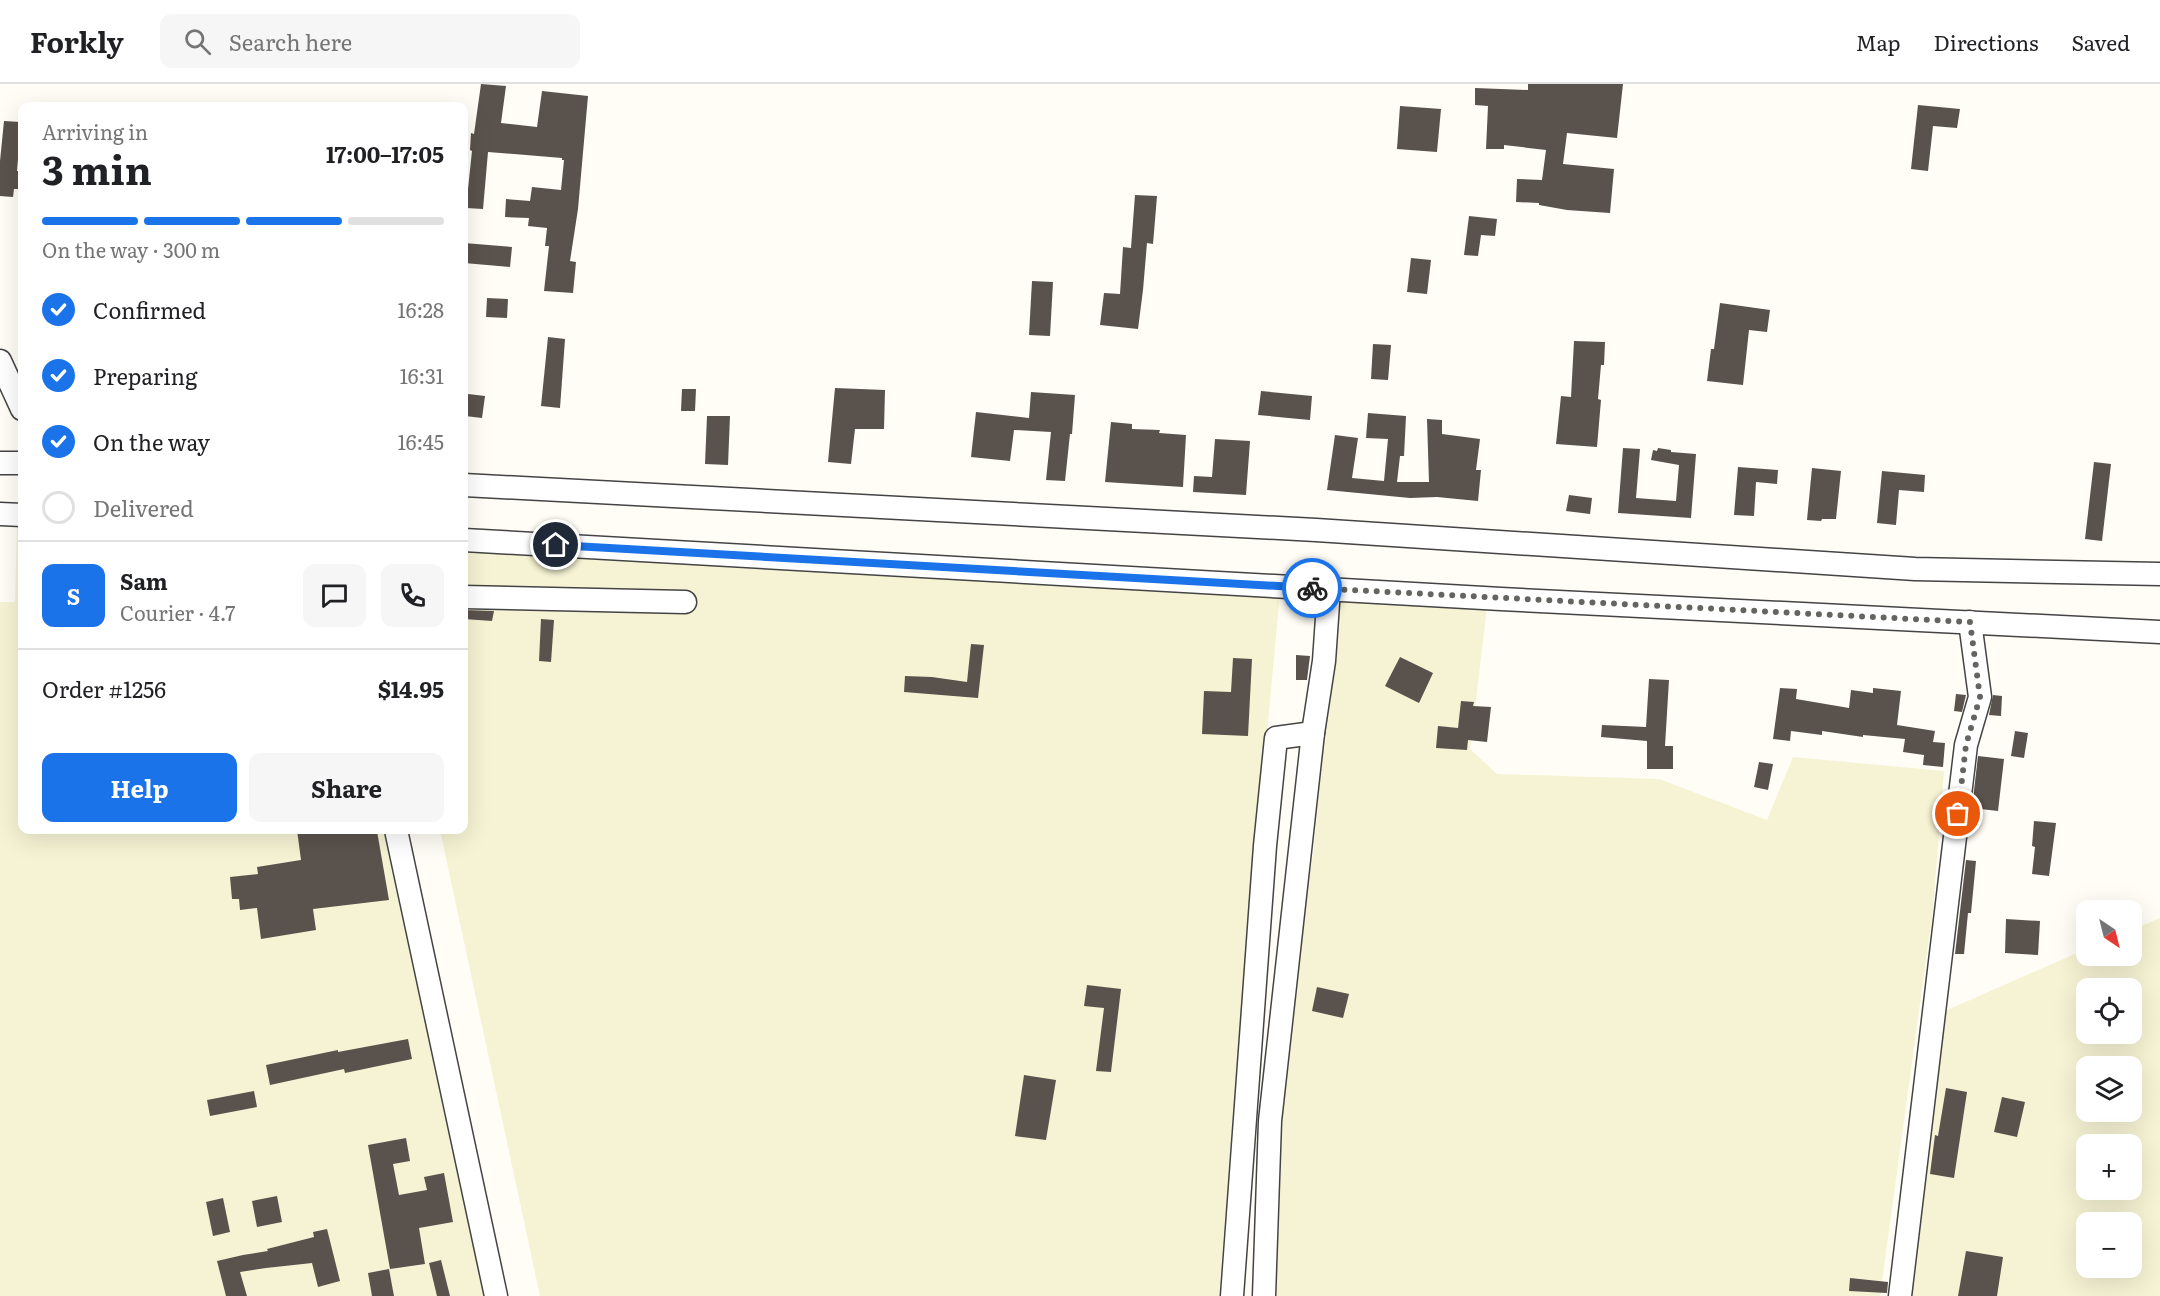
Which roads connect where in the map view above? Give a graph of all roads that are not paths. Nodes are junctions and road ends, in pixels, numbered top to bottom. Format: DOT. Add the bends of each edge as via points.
graph roads {
  1 [pos="0,361"];
  2 [pos="18,401"];
  3 [pos="0,463"];
  4 [pos="18,463"];
  5 [pos="468,485"];
  6 [pos="0,514"];
  7 [pos="18,515"];
  8 [pos="468,540"];
  9 [pos="2160,574"];
  10 [pos="1329,589"];
  11 [pos="468,597"];
  12 [pos="685,602"];
  13 [pos="1970,622"];
  14 [pos="2160,632"];
  15 [pos="1313,733"];
  16 [pos="397,834"];
  17 [pos="496,1296"];
  18 [pos="1232,1296"];
  19 [pos="1264,1296"];
  20 [pos="1899,1296"];
  1 -- 2 [label="street"];
  3 -- 4 [label="street"];
  5 -- 9 [label="street" via="1316,530 1915,568"];
  6 -- 7 [label="street"];
  8 -- 10 [label="street"];
  10 -- 13 [label="street"];
  10 -- 15 [label="street"];
  11 -- 12 [label="street"];
  13 -- 14 [label="street"];
  13 -- 20 [label="street" via="1980,697 1966,745"];
  15 -- 18 [label="street" via="1276,738"];
  15 -- 19 [label="street" via="1270,1121"];
  16 -- 17 [label="street"];
}
